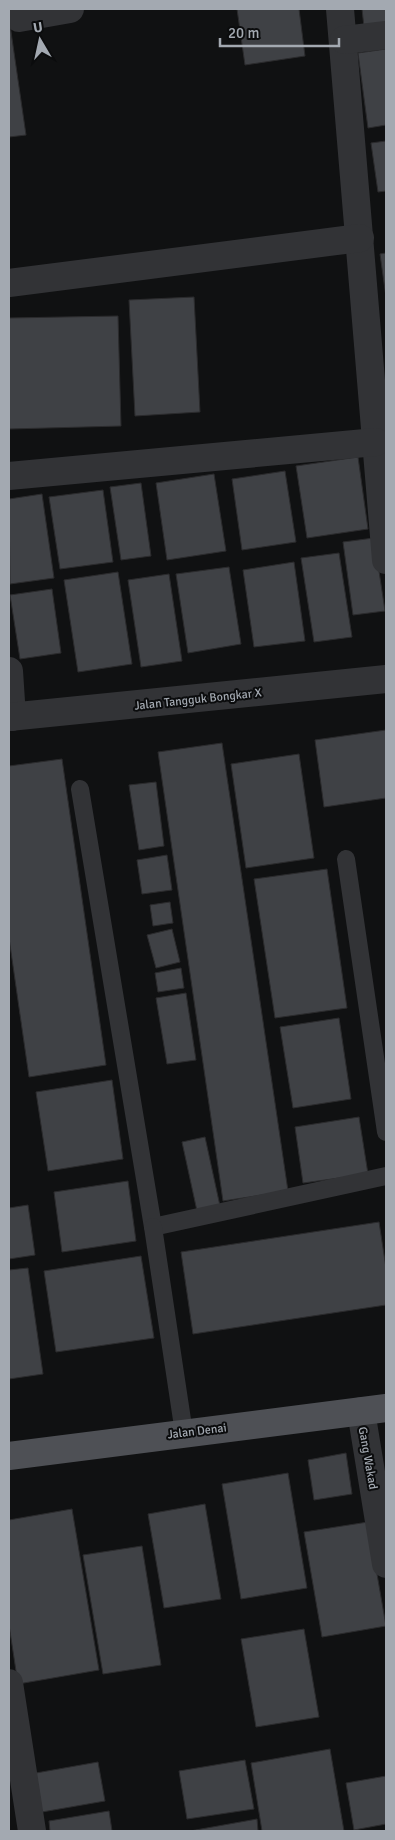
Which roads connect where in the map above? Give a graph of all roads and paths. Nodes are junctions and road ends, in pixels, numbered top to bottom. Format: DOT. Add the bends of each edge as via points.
graph roads {
  1 [pos="70,9"];
  2 [pos="340,9"];
  3 [pos="19,18"];
  4 [pos="386,34"];
  5 [pos="344,40"];
  6 [pos="360,238"];
  7 [pos="9,282"];
  8 [pos="376,442"];
  9 [pos="9,476"];
  10 [pos="386,560"];
  11 [pos="9,671"];
  12 [pos="386,679"];
  13 [pos="10,717"];
  14 [pos="80,789"];
  15 [pos="346,859"];
  16 [pos="386,1132"];
  17 [pos="386,1176"];
  18 [pos="153,1227"];
  19 [pos="373,1409"];
  20 [pos="184,1433"];
  21 [pos="9,1456"];
  22 [pos="386,1564"];
  23 [pos="9,1683"];
  24 [pos="32,1831"];
  1 -- 3 [label="street"];
  2 -- 5 [label="street"];
  4 -- 5 [label="street"];
  5 -- 6 [label="street"];
  6 -- 7 [label="street"];
  6 -- 8 [label="street"];
  8 -- 9 [label="street"];
  8 -- 10 [label="street"];
  11 -- 13 [label="street"];
  12 -- 13 [label="street, Jalan Tangguk Bongkar X"];
  14 -- 18 [label="lane"];
  15 -- 16 [label="lane"];
  17 -- 18 [label="lane"];
  18 -- 20 [label="lane"];
  19 -- 20 [label="main road, Jalan Denai"];
  19 -- 22 [label="street, Gang Wakad"];
  20 -- 21 [label="main road, Jalan Denai"];
  23 -- 24 [label="street"];
}
